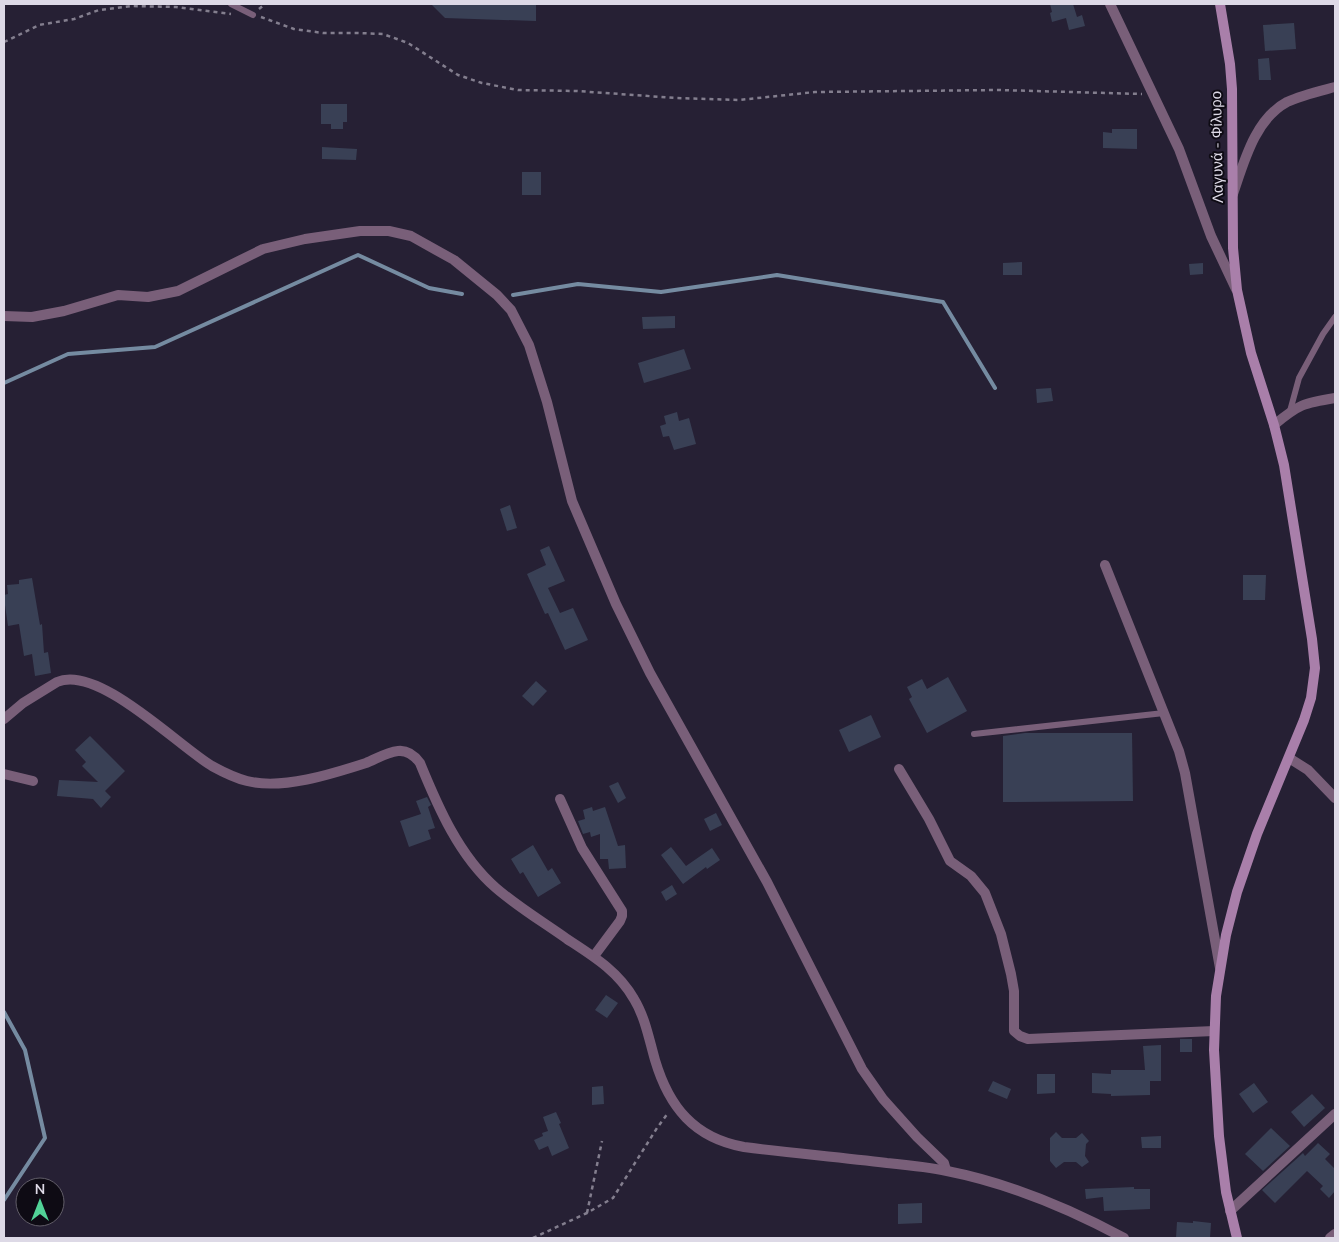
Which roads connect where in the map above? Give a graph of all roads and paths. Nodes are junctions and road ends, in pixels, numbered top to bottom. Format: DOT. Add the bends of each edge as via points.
graph roads {
  1 [pos="231,4"];
  2 [pos="1110,4"];
  3 [pos="1220,4"];
  4 [pos="253,15"];
  5 [pos="4,42"];
  6 [pos="1335,87"];
  7 [pos="1154,94"];
  8 [pos="1232,197"];
  9 [pos="1236,290"];
  10 [pos="4,316"];
  11 [pos="1335,317"];
  12 [pos="1335,398"];
  13 [pos="1290,411"];
  14 [pos="1274,424"];
  15 [pos="1105,565"];
  16 [pos="1164,713"];
  17 [pos="4,719"];
  18 [pos="974,734"];
  19 [pos="1288,758"];
  20 [pos="899,769"];
  21 [pos="4,774"];
  22 [pos="33,781"];
  23 [pos="1335,798"];
  24 [pos="560,799"];
  25 [pos="594,956"];
  26 [pos="1220,969"];
  27 [pos="1214,1031"];
  28 [pos="675,1104"];
  29 [pos="1335,1114"];
  30 [pos="602,1141"];
  31 [pos="946,1170"];
  32 [pos="1230,1211"];
  33 [pos="587,1214"];
  34 [pos="1335,1234"];
  35 [pos="533,1238"];
  36 [pos="1124,1238"];
  37 [pos="1237,1238"];
  38 [pos="1330,1238"];
  1 -- 4 [label="lane"];
  2 -- 7 [label="street"];
  3 -- 8 [label="street, Λαγυνά - Φίλυρο" via="1230,72"];
  4 -- 5 [label="path" via="132,6 99,10 74,19 39,25"];
  4 -- 7 [label="path" via="294,29 383,34 408,43 458,75 518,90 577,90 740,100 815,92 999,90"];
  6 -- 8 [label="street" via="1286,103 1267,119 1250,147"];
  7 -- 9 [label="street"];
  8 -- 9 [label="street, Λαγυνά - Φίλυρο"];
  9 -- 14 [label="street, Λαγυνά - Φίλυρο"];
  10 -- 31 [label="street" via="64,311 118,295 148,298 178,291 263,249 305,239 368,231 400,233 422,242 454,260 497,295 515,317 529,345 572,500 616,604 650,673 767,882 862,1069 883,1099 944,1163"];
  11 -- 13 [label="lane" via="1299,378"];
  12 -- 13 [label="street" via="1300,405"];
  13 -- 14 [label="street"];
  14 -- 19 [label="street, Λαγυνά - Φίλυρο" via="1284,465 1314,658 1311,698"];
  15 -- 16 [label="street"];
  16 -- 18 [label="lane"];
  16 -- 26 [label="street" via="1185,774"];
  17 -- 25 [label="street" via="47,688 62,680 76,680 120,699 212,766 247,781 282,783 316,777 393,752 408,752 420,762 442,813 478,870 502,893"];
  19 -- 23 [label="street" via="1308,770"];
  19 -- 26 [label="street, Λαγυνά - Φίλυρο" via="1237,892"];
  20 -- 27 [label="street" via="950,861 972,876 985,893 1012,974 1013,1024 1014,1031 1020,1036 1028,1039"];
  21 -- 22 [label="street"];
  24 -- 25 [label="street" via="582,848 622,911 620,921"];
  25 -- 28 [label="street" via="615,974 634,999 658,1070"];
  26 -- 27 [label="street, Λαγυνά - Φίλυρο"];
  27 -- 32 [label="street, Λαγυνά - Φίλυρο" via="1219,1136"];
  28 -- 31 [label="street" via="695,1128 726,1144"];
  28 -- 33 [label="path" via="614,1198"];
  29 -- 32 [label="street"];
  30 -- 33 [label="path"];
  31 -- 36 [label="street" via="1037,1198"];
  32 -- 37 [label="street, Λαγυνά - Φίλυρο"];
  33 -- 35 [label="path"];
  34 -- 38 [label="street"];
}
